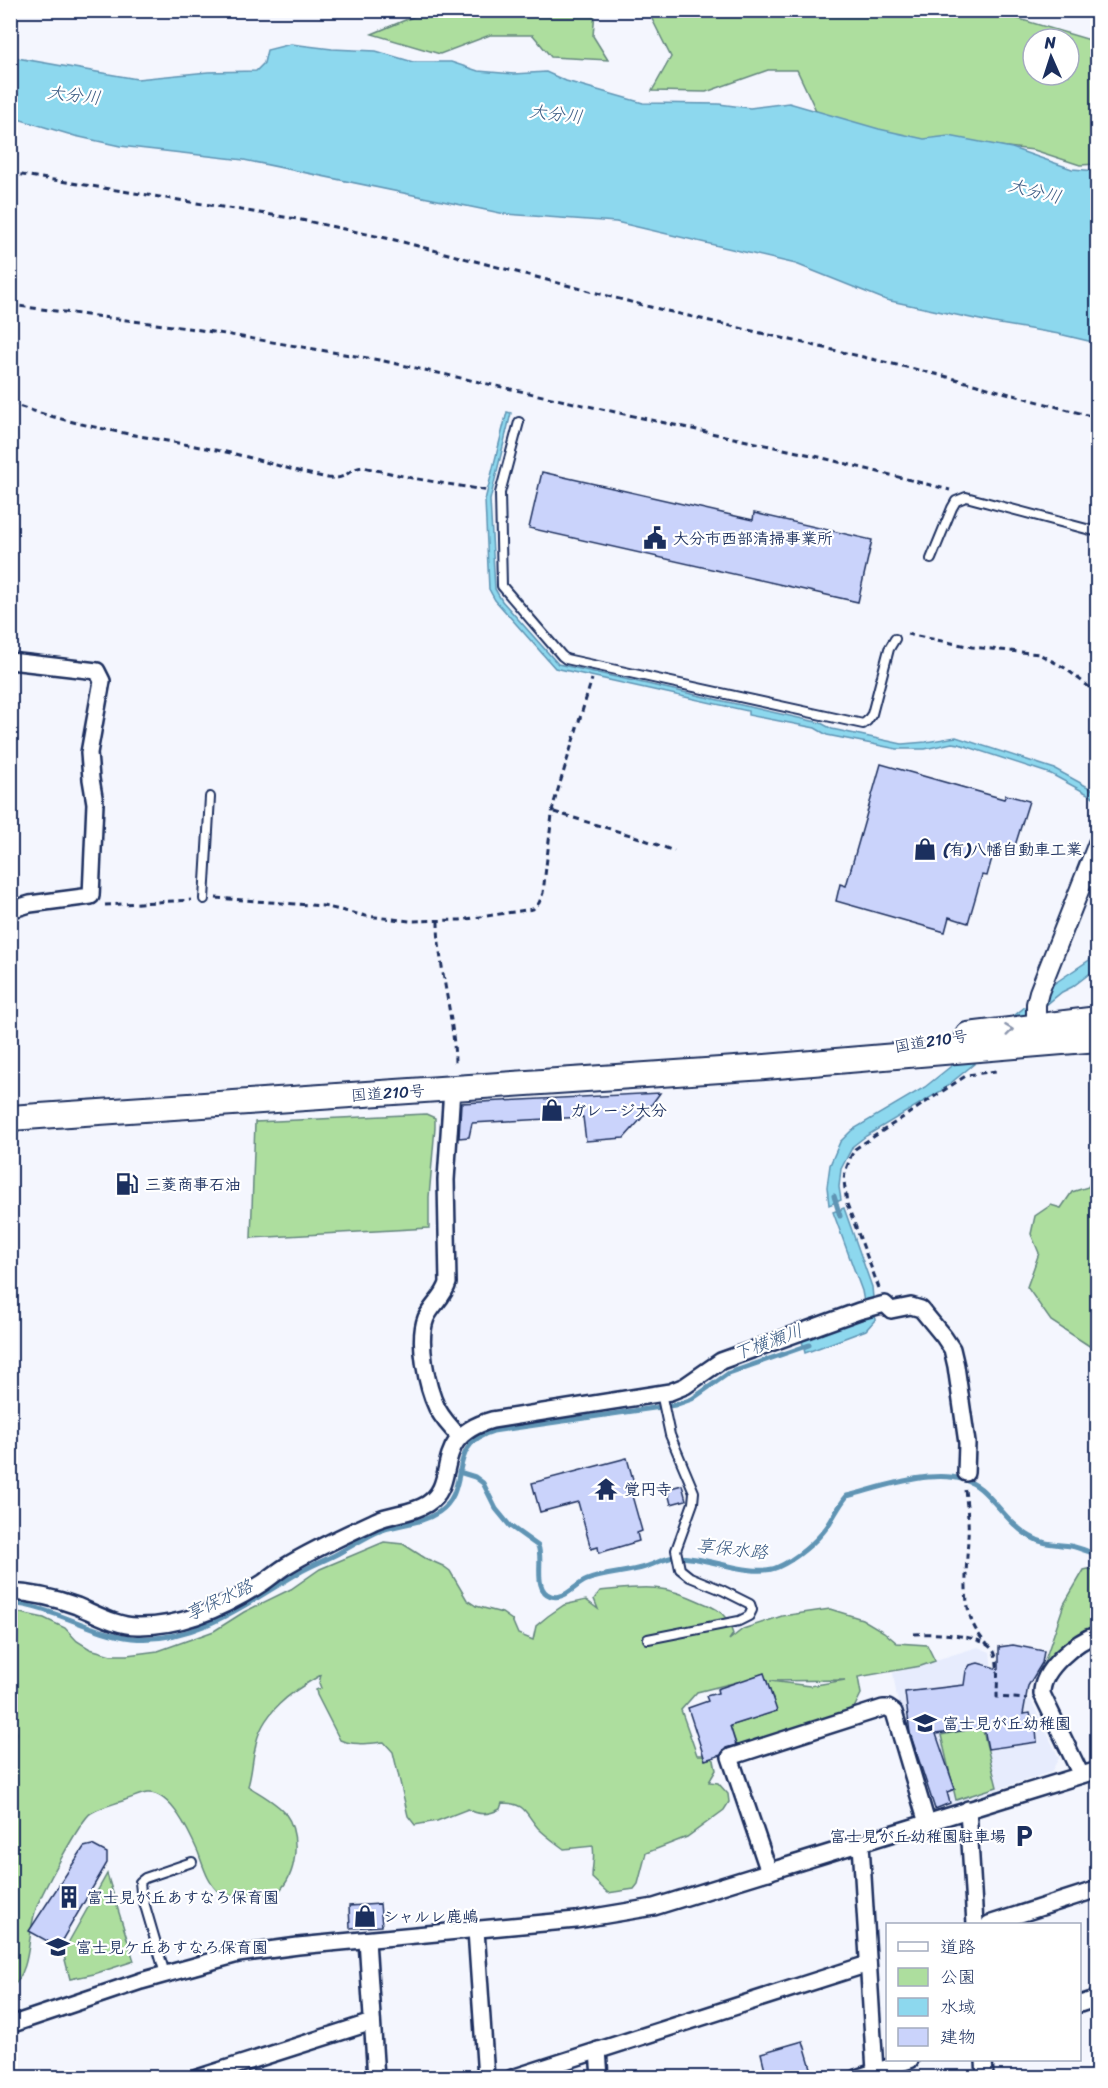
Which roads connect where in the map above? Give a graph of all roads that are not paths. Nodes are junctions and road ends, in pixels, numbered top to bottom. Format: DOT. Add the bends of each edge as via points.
graph roads {
  1 [pos="519,422"];
  2 [pos="1098,532"];
  3 [pos="931,559"];
  4 [pos="895,639"];
  5 [pos="10,661"];
  6 [pos="210,797"];
  7 [pos="1098,843"];
  8 [pos="204,899"];
  9 [pos="10,910"];
  10 [pos="1098,1019"];
  11 [pos="1036,1026"];
  12 [pos="1098,1039"];
  13 [pos="765,1067"];
  14 [pos="452,1089"];
  15 [pos="10,1118"];
  16 [pos="661,1393"];
  17 [pos="460,1437"];
  18 [pos="966,1473"];
  19 [pos="10,1592"];
  20 [pos="1098,1634"];
  21 [pos="648,1639"];
  22 [pos="1098,1770"];
  23 [pos="1082,1775"];
  24 [pos="968,1809"];
  25 [pos="927,1823"];
  26 [pos="861,1844"];
  27 [pos="192,1862"];
  28 [pos="769,1872"];
  29 [pos="1098,1889"];
  30 [pos="975,1923"];
  31 [pos="992,1923"];
  32 [pos="476,1930"];
  33 [pos="367,1940"];
  34 [pos="868,1964"];
  35 [pos="165,1974"];
  36 [pos="1098,1998"];
  37 [pos="1081,2004"];
  38 [pos="372,2022"];
  39 [pos="10,2025"];
  40 [pos="598,2050"];
  41 [pos="907,2061"];
  42 [pos="984,2061"];
  43 [pos="875,2071"];
  44 [pos="197,2078"];
  45 [pos="376,2078"];
  46 [pos="486,2078"];
  47 [pos="512,2078"];
  48 [pos="600,2078"];
  49 [pos="856,2078"];
  50 [pos="985,2078"];
  1 -- 4 [label="lane" via="500,493 504,590 566,659 863,724 872,714 889,648"];
  2 -- 3 [label="lane" via="966,497 956,501 952,508"];
  5 -- 9 [label="street" via="97,671 101,678 90,743 95,803 91,897"];
  6 -- 8 [label="lane"];
  7 -- 11 [label="street" via="1039,992"];
  10 -- 11 [label="highway, 国道210号"];
  13 -- 11 [label="highway, 国道210号, one-way"];
  12 -- 13 [label="highway, 国道210号"];
  13 -- 14 [label="highway, 国道210号"];
  14 -- 15 [label="highway, 国道210号"];
  14 -- 17 [label="street" via="446,1180 448,1283 426,1319 423,1344 436,1406"];
  16 -- 17 [label="street" via="492,1420"];
  16 -- 18 [label="street" via="686,1386 721,1361 859,1311 881,1304 891,1310 911,1306 921,1309 949,1343 967,1443"];
  16 -- 21 [label="lane" via="670,1435 694,1492 676,1550 680,1569 750,1604 752,1610 739,1621"];
  17 -- 19 [label="street" via="449,1454 444,1481 430,1502 416,1510 377,1520 297,1560 202,1615 132,1626 51,1598"];
  20 -- 23 [label="street" via="1072,1648 1054,1667 1042,1689"];
  22 -- 23 [label="street"];
  23 -- 24 [label="street"];
  24 -- 25 [label="street"];
  24 -- 30 [label="street"];
  25 -- 26 [label="street"];
  25 -- 28 [label="street" via="894,1712 883,1708 730,1757"];
  26 -- 28 [label="street"];
  26 -- 34 [label="street"];
  27 -- 35 [label="lane" via="140,1882"];
  28 -- 32 [label="street" via="619,1914"];
  29 -- 31 [label="street"];
  32 -- 33 [label="street"];
  32 -- 46 [label="street"];
  33 -- 35 [label="street" via="238,1954"];
  33 -- 38 [label="street"];
  34 -- 40 [label="street"];
  34 -- 43 [label="street"];
  35 -- 39 [label="street"];
  36 -- 37 [label="street"];
  38 -- 44 [label="street"];
  38 -- 45 [label="street"];
  40 -- 47 [label="street"];
  40 -- 48 [label="street"];
  41 -- 43 [label="street"];
  42 -- 50 [label="street"];
  43 -- 49 [label="street"];
}
